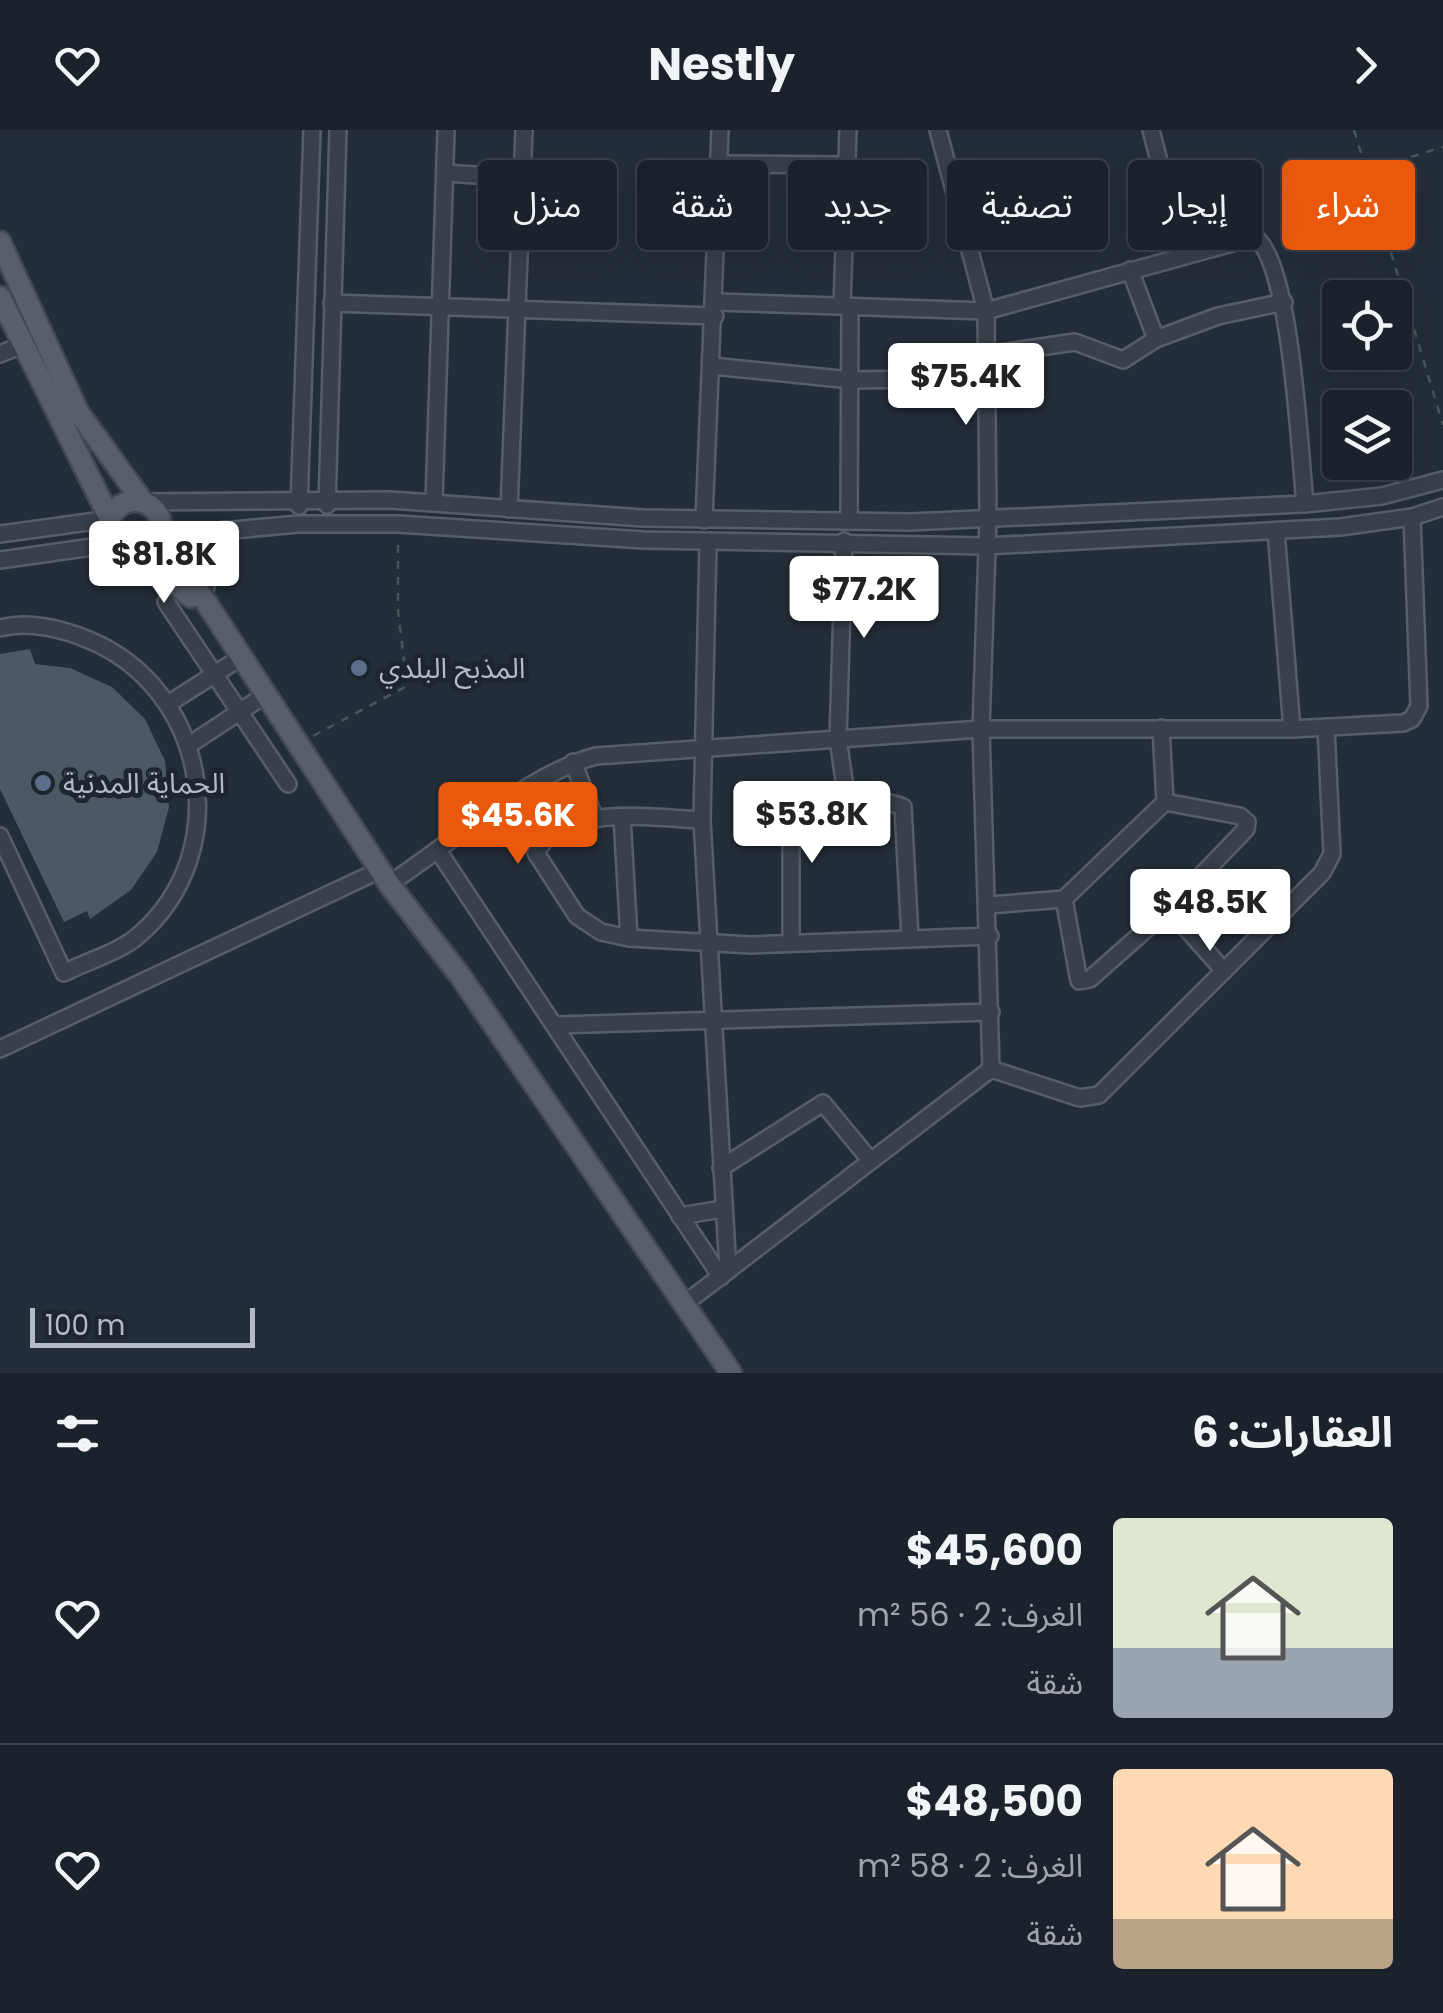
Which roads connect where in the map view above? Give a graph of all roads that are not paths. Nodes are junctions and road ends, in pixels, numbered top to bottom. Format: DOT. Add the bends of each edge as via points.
graph roads {
  1 [pos="312,130"];
  2 [pos="338,130"];
  3 [pos="446,130"];
  4 [pos="524,130"];
  5 [pos="720,130"];
  6 [pos="848,130"];
  7 [pos="938,130"];
  8 [pos="1152,130"];
  9 [pos="523,160"];
  10 [pos="720,160"];
  11 [pos="845,160"];
  12 [pos="445,173"];
  13 [pos="478,175"];
  14 [pos="308,240"];
  15 [pos="332,240"];
  16 [pos="0,242"];
  17 [pos="520,250"];
  18 [pos="717,250"];
  19 [pos="846,250"];
  20 [pos="1183,254"];
  21 [pos="1130,270"];
  22 [pos="0,297"];
  23 [pos="1284,302"];
  24 [pos="332,303"];
  25 [pos="846,306"];
  26 [pos="442,309"];
  27 [pos="715,309"];
  28 [pos="518,310"];
  29 [pos="986,311"];
  30 [pos="1156,339"];
  31 [pos="22,345"];
  32 [pos="0,354"];
  33 [pos="987,356"];
  34 [pos="712,366"];
  35 [pos="988,378"];
  36 [pos="851,380"];
  37 [pos="1443,480"];
  38 [pos="327,499"];
  39 [pos="300,500"];
  40 [pos="142,502"];
  41 [pos="434,502"];
  42 [pos="1305,504"];
  43 [pos="1443,506"];
  44 [pos="509,509"];
  45 [pos="1412,517"];
  46 [pos="110,519"];
  47 [pos="988,519"];
  48 [pos="704,520"];
  49 [pos="849,521"];
  50 [pos="298,524"];
  51 [pos="326,524"];
  52 [pos="224,530"];
  53 [pos="1276,531"];
  54 [pos="0,534"];
  55 [pos="158,538"];
  56 [pos="844,541"];
  57 [pos="708,542"];
  58 [pos="986,546"];
  59 [pos="132,552"];
  60 [pos="0,560"];
  61 [pos="204,599"];
  62 [pos="166,602"];
  63 [pos="0,628"];
  64 [pos="220,628"];
  65 [pos="240,658"];
  66 [pos="214,674"];
  67 [pos="266,696"];
  68 [pos="168,704"];
  69 [pos="239,711"];
  70 [pos="1326,727"];
  71 [pos="1161,728"];
  72 [pos="1292,728"];
  73 [pos="982,729"];
  74 [pos="838,739"];
  75 [pos="188,744"];
  76 [pos="701,746"];
  77 [pos="572,762"];
  78 [pos="288,784"];
  79 [pos="847,801"];
  80 [pos="1165,802"];
  81 [pos="594,816"];
  82 [pos="622,818"];
  83 [pos="702,820"];
  84 [pos="0,836"];
  85 [pos="439,852"];
  86 [pos="385,877"];
  87 [pos="1064,899"];
  88 [pos="989,905"];
  89 [pos="1169,909"];
  90 [pos="990,936"];
  91 [pos="629,938"];
  92 [pos="910,938"];
  93 [pos="791,940"];
  94 [pos="707,943"];
  95 [pos="1224,971"];
  96 [pos="991,1012"];
  97 [pos="712,1020"];
  98 [pos="557,1026"];
  99 [pos="0,1049"];
  100 [pos="991,1070"];
  101 [pos="870,1160"];
  102 [pos="720,1168"];
  103 [pos="722,1209"];
  104 [pos="680,1216"];
  105 [pos="724,1274"];
  106 [pos="684,1305"];
  107 [pos="731,1373"];
  1 -- 14 [label="street"];
  2 -- 15 [label="street"];
  3 -- 12 [label="street"];
  4 -- 9 [label="street"];
  5 -- 10 [label="street"];
  6 -- 11 [label="street"];
  7 -- 29 [label="street"];
  8 -- 20 [label="street"];
  12 -- 13 [label="street"];
  12 -- 26 [label="street"];
  14 -- 15 [label="street"];
  14 -- 39 [label="street"];
  15 -- 24 [label="street"];
  16 -- 40 [label="main road" via="78,412"];
  17 -- 28 [label="street"];
  18 -- 27 [label="street"];
  19 -- 25 [label="street"];
  20 -- 21 [label="street"];
  20 -- 23 [label="street" via="1254,236 1266,249"];
  21 -- 29 [label="street"];
  21 -- 30 [label="street"];
  22 -- 31 [label="main road"];
  23 -- 30 [label="street"];
  23 -- 42 [label="street"];
  24 -- 26 [label="street"];
  24 -- 38 [label="street"];
  25 -- 27 [label="street"];
  25 -- 29 [label="street"];
  25 -- 36 [label="street"];
  26 -- 28 [label="street"];
  26 -- 41 [label="street"];
  27 -- 28 [label="street"];
  27 -- 34 [label="street"];
  28 -- 44 [label="street"];
  29 -- 33 [label="street"];
  30 -- 33 [label="street" via="1123,360 1074,342"];
  31 -- 32 [label="street"];
  31 -- 46 [label="main road"];
  33 -- 35 [label="street"];
  34 -- 36 [label="street"];
  34 -- 48 [label="street"];
  35 -- 36 [label="street"];
  35 -- 47 [label="street"];
  36 -- 49 [label="street"];
  37 -- 42 [label="street" via="1382,496"];
  38 -- 39 [label="street"];
  38 -- 41 [label="street"];
  38 -- 51 [label="street"];
  39 -- 40 [label="street"];
  39 -- 50 [label="street"];
  40 -- 46 [label="main road" via="119,506"];
  40 -- 55 [label="main road" via="160,520"];
  41 -- 44 [label="street"];
  42 -- 47 [label="street"];
  43 -- 45 [label="street"];
  44 -- 48 [label="street"];
  45 -- 53 [label="street"];
  45 -- 70 [label="street" via="1416,713 1403,723"];
  46 -- 54 [label="street"];
  46 -- 59 [label="main road" via="110,536"];
  47 -- 49 [label="street"];
  47 -- 58 [label="street"];
  48 -- 49 [label="street"];
  50 -- 51 [label="street"];
  50 -- 52 [label="street"];
  51 -- 57 [label="street"];
  52 -- 55 [label="street"];
  52 -- 61 [label="street" via="210,556"];
  53 -- 58 [label="street"];
  53 -- 72 [label="street"];
  55 -- 59 [label="main road"];
  55 -- 61 [label="main road"];
  56 -- 57 [label="street"];
  56 -- 58 [label="street"];
  56 -- 74 [label="street"];
  57 -- 76 [label="street"];
  58 -- 73 [label="street"];
  59 -- 60 [label="street" via="76,548"];
  59 -- 64 [label="main road" via="178,584"];
  61 -- 64 [label="main road"];
  62 -- 66 [label="street"];
  63 -- 68 [label="street" via="64,630 114,650"];
  64 -- 65 [label="main road"];
  65 -- 66 [label="street"];
  65 -- 67 [label="main road"];
  66 -- 68 [label="street"];
  66 -- 69 [label="street"];
  67 -- 69 [label="street"];
  67 -- 86 [label="main road"];
  68 -- 75 [label="street"];
  69 -- 75 [label="street"];
  69 -- 78 [label="street"];
  70 -- 72 [label="street"];
  70 -- 95 [label="street" via="1329,864"];
  71 -- 72 [label="street"];
  71 -- 73 [label="street"];
  71 -- 80 [label="street"];
  73 -- 74 [label="street"];
  73 -- 88 [label="street"];
  74 -- 76 [label="street"];
  74 -- 79 [label="street"];
  75 -- 84 [label="street" via="199,785 195,842 174,894 138,937 64,973"];
  76 -- 77 [label="street"];
  76 -- 83 [label="street"];
  77 -- 81 [label="street"];
  77 -- 85 [label="street"];
  79 -- 92 [label="street" via="903,807"];
  79 -- 93 [label="street" via="799,809 791,818"];
  80 -- 87 [label="street"];
  80 -- 89 [label="street" via="1247,822"];
  81 -- 82 [label="street"];
  81 -- 91 [label="street" via="570,825 536,853 577,916"];
  82 -- 83 [label="street"];
  82 -- 91 [label="street"];
  83 -- 94 [label="street"];
  85 -- 86 [label="street"];
  85 -- 98 [label="street"];
  86 -- 99 [label="street"];
  86 -- 106 [label="main road" via="461,977"];
  87 -- 88 [label="street"];
  87 -- 89 [label="street" via="1079,981 1090,979"];
  88 -- 90 [label="street"];
  89 -- 95 [label="street"];
  90 -- 92 [label="street"];
  90 -- 96 [label="street"];
  91 -- 94 [label="street"];
  92 -- 93 [label="street"];
  93 -- 94 [label="street"];
  94 -- 97 [label="street"];
  95 -- 100 [label="street" via="1093,1098"];
  96 -- 97 [label="street"];
  96 -- 100 [label="street"];
  97 -- 98 [label="street"];
  97 -- 102 [label="street"];
  98 -- 104 [label="street"];
  100 -- 101 [label="street"];
  101 -- 102 [label="street" via="823,1103"];
  101 -- 105 [label="street"];
  102 -- 103 [label="street"];
  103 -- 104 [label="street"];
  103 -- 105 [label="street"];
  104 -- 105 [label="street"];
  105 -- 106 [label="street"];
  106 -- 107 [label="main road"];
}
